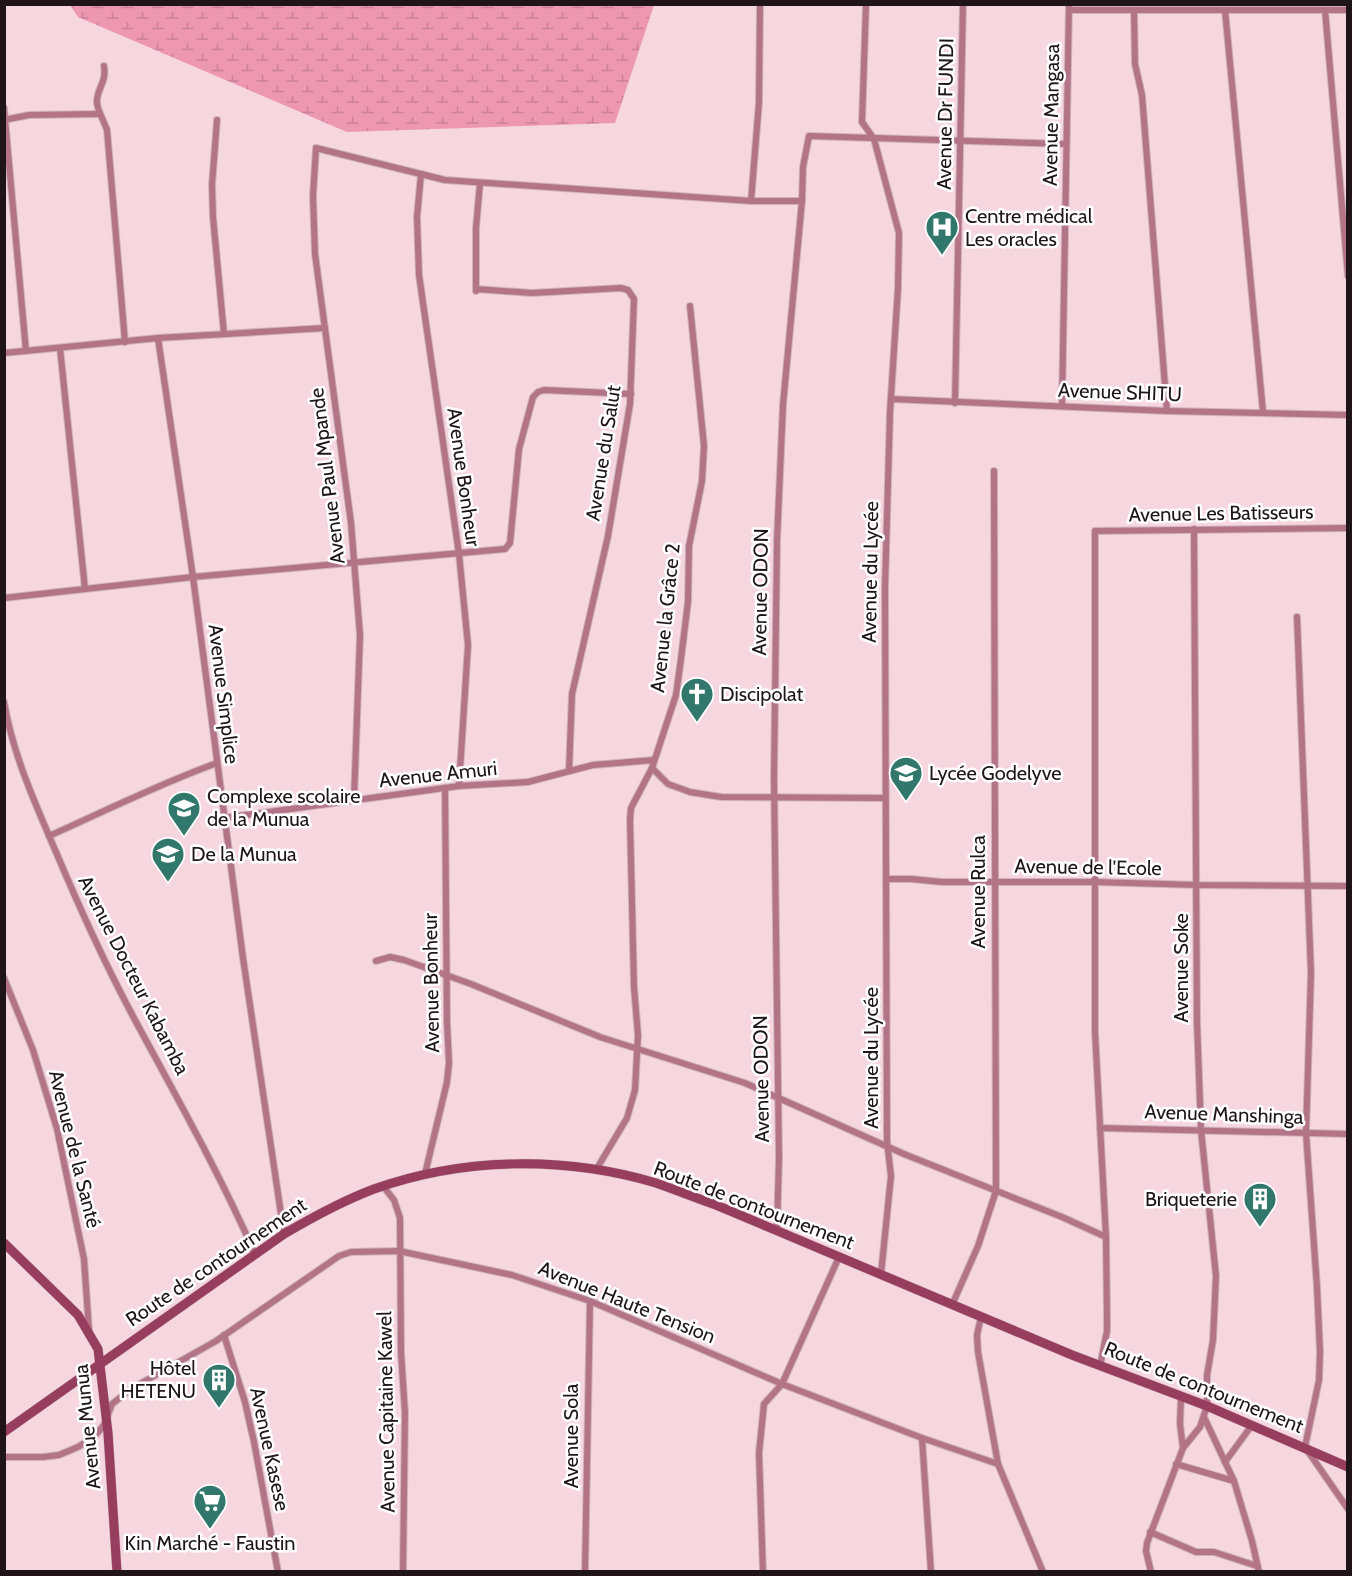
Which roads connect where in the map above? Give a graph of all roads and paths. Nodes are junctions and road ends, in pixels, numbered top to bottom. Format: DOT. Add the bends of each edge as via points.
graph roads {
  1 [pos="760,4"];
  2 [pos="866,4"];
  3 [pos="963,4"];
  4 [pos="1069,7"];
  5 [pos="1134,10"];
  6 [pos="1225,10"];
  7 [pos="1325,10"];
  8 [pos="1347,10"];
  9 [pos="104,66"];
  10 [pos="4,108"];
  11 [pos="100,114"];
  12 [pos="5,119"];
  13 [pos="217,120"];
  14 [pos="874,139"];
  15 [pos="961,141"];
  16 [pos="1066,144"];
  17 [pos="421,174"];
  18 [pos="480,183"];
  19 [pos="751,201"];
  20 [pos="802,201"];
  21 [pos="1347,276"];
  22 [pos="690,306"];
  23 [pos="325,328"];
  24 [pos="224,334"];
  25 [pos="158,338"];
  26 [pos="125,342"];
  27 [pos="60,348"];
  28 [pos="26,351"];
  29 [pos="4,353"];
  30 [pos="631,394"];
  31 [pos="891,399"];
  32 [pos="955,404"];
  33 [pos="1062,406"];
  34 [pos="1167,411"];
  35 [pos="1263,412"];
  36 [pos="1347,415"];
  37 [pos="994,471"];
  38 [pos="1347,528"];
  39 [pos="1194,529"];
  40 [pos="459,555"];
  41 [pos="354,563"];
  42 [pos="193,577"];
  43 [pos="85,589"];
  44 [pos="4,598"];
  45 [pos="1297,617"];
  46 [pos="4,702"];
  47 [pos="654,760"];
  48 [pos="217,763"];
  49 [pos="652,768"];
  50 [pos="568,771"];
  51 [pos="459,786"];
  52 [pos="445,788"];
  53 [pos="774,798"];
  54 [pos="885,798"];
  55 [pos="354,800"];
  56 [pos="224,818"];
  57 [pos="49,836"];
  58 [pos="887,879"];
  59 [pos="995,882"];
  60 [pos="1095,882"];
  61 [pos="1197,885"];
  62 [pos="1307,886"];
  63 [pos="1347,886"];
  64 [pos="376,961"];
  65 [pos="446,975"];
  66 [pos="4,978"];
  67 [pos="637,1050"];
  68 [pos="778,1098"];
  69 [pos="1100,1128"];
  70 [pos="1201,1130"];
  71 [pos="1306,1133"];
  72 [pos="1347,1134"];
  73 [pos="888,1147"];
  74 [pos="596,1170"];
  75 [pos="424,1174"];
  76 [pos="383,1186"];
  77 [pos="996,1191"];
  78 [pos="777,1230"];
  79 [pos="284,1234"];
  80 [pos="1106,1237"];
  81 [pos="4,1243"];
  82 [pos="399,1251"];
  83 [pos="255,1254"];
  84 [pos="839,1257"];
  85 [pos="881,1274"];
  86 [pos="590,1301"];
  87 [pos="952,1305"];
  88 [pos="981,1317"];
  89 [pos="89,1334"];
  90 [pos="224,1335"];
  91 [pos="100,1365"];
  92 [pos="1100,1366"];
  93 [pos="782,1384"];
  94 [pos="1181,1397"];
  95 [pos="1207,1406"];
  96 [pos="106,1415"];
  97 [pos="1204,1417"];
  98 [pos="1252,1425"];
  99 [pos="4,1432"];
  100 [pos="922,1438"];
  101 [pos="1305,1447"];
  102 [pos="1183,1448"];
  103 [pos="4,1457"];
  104 [pos="1225,1462"];
  105 [pos="998,1464"];
  106 [pos="1176,1464"];
  107 [pos="1347,1467"];
  108 [pos="1234,1481"];
  109 [pos="1347,1509"];
  110 [pos="1150,1532"];
  111 [pos="1258,1569"];
  112 [pos="117,1572"];
  113 [pos="278,1572"];
  114 [pos="403,1572"];
  115 [pos="585,1572"];
  116 [pos="763,1572"];
  117 [pos="931,1572"];
  118 [pos="1043,1572"];
  119 [pos="1151,1572"];
  1 -- 19 [label="street" via="759,102"];
  2 -- 14 [label="street, Avenue du Lycée" via="862,122"];
  3 -- 15 [label="street, Avenue Dr FUNDI"];
  4 -- 5 [label="street"];
  4 -- 16 [label="street, Avenue Mangasa"];
  5 -- 6 [label="street"];
  5 -- 34 [label="street" via="1135,64 1142,95"];
  6 -- 7 [label="street"];
  6 -- 35 [label="street"];
  7 -- 8 [label="street"];
  7 -- 21 [label="street"];
  9 -- 11 [label="street" via="97,103"];
  10 -- 12 [label="street"];
  11 -- 12 [label="street"];
  11 -- 26 [label="street" via="106,130"];
  12 -- 28 [label="street"];
  13 -- 24 [label="street" via="213,217"];
  14 -- 15 [label="street"];
  14 -- 20 [label="street, Avenue ODON" via="809,136"];
  14 -- 31 [label="street, Avenue du Lycée" via="898,233"];
  15 -- 16 [label="street"];
  15 -- 32 [label="street, Avenue Dr FUNDI"];
  16 -- 33 [label="street, Avenue Mangasa"];
  17 -- 18 [label="street"];
  17 -- 23 [label="street, Avenue Paul Mpande" via="316,148 313,226"];
  17 -- 40 [label="street, Avenue Bonheur" via="417,217 419,275"];
  18 -- 19 [label="street"];
  18 -- 30 [label="street, Avenue du Salut" via="476,290 628,290 634,299"];
  19 -- 20 [label="street"];
  20 -- 53 [label="street, Avenue ODON" via="783,405"];
  22 -- 47 [label="street, Avenue la Grâce 2" via="704,446 702,481 691,531 676,695"];
  23 -- 24 [label="street"];
  23 -- 41 [label="street, Avenue Paul Mpande"];
  24 -- 25 [label="street"];
  25 -- 26 [label="street"];
  25 -- 42 [label="street, Avenue Simplice"];
  26 -- 27 [label="street"];
  27 -- 28 [label="street"];
  27 -- 43 [label="street"];
  28 -- 29 [label="street"];
  30 -- 40 [label="street" via="538,392 530,406 519,449 509,547"];
  30 -- 50 [label="street, Avenue du Salut" via="608,536 572,694"];
  31 -- 32 [label="street, Avenue SHITU"];
  31 -- 54 [label="street, Avenue du Lycée" via="885,588"];
  32 -- 33 [label="street, Avenue SHITU"];
  33 -- 34 [label="street, Avenue SHITU"];
  34 -- 35 [label="street, Avenue SHITU"];
  35 -- 36 [label="street, Avenue SHITU"];
  37 -- 59 [label="street, Avenue Rulca"];
  38 -- 39 [label="street, Avenue Les Batisseurs"];
  39 -- 60 [label="street, Avenue Les Batisseurs" via="1095,531"];
  39 -- 61 [label="street, Avenue Soke"];
  40 -- 41 [label="street"];
  40 -- 51 [label="street, Avenue Bonheur" via="468,645"];
  41 -- 42 [label="street"];
  41 -- 55 [label="street, Avenue Paul Mpande" via="360,635"];
  42 -- 43 [label="street"];
  42 -- 48 [label="street, Avenue Simplice"];
  43 -- 44 [label="street"];
  45 -- 62 [label="street"];
  46 -- 57 [label="street, Avenue Docteur Kabamba" via="22,771"];
  47 -- 49 [label="street, Avenue la Grâce 2"];
  47 -- 50 [label="street, Avenue Amuri"];
  48 -- 56 [label="street, Avenue Simplice"];
  48 -- 57 [label="street" via="165,782"];
  49 -- 53 [label="street" via="668,784 690,792 721,798"];
  49 -- 67 [label="street, Avenue la Grâce 2" via="631,808 630,819"];
  50 -- 51 [label="street, Avenue Amuri" via="528,782"];
  51 -- 52 [label="street, Avenue Amuri"];
  52 -- 55 [label="street, Avenue Amuri"];
  52 -- 65 [label="street, Avenue Bonheur"];
  53 -- 54 [label="street"];
  53 -- 68 [label="street, Avenue ODON"];
  54 -- 58 [label="street, Avenue du Lycée"];
  55 -- 56 [label="street, Avenue Amuri"];
  56 -- 79 [label="street, Avenue Simplice"];
  57 -- 83 [label="street, Avenue Docteur Kabamba" via="106,961 236,1209"];
  58 -- 59 [label="street, Avenue de l'Ecole"];
  58 -- 73 [label="street, Avenue du Lycée"];
  59 -- 60 [label="street, Avenue de l'Ecole"];
  59 -- 77 [label="street, Avenue Rulca"];
  60 -- 61 [label="street, Avenue de l'Ecole"];
  60 -- 69 [label="street" via="1095,1032"];
  61 -- 62 [label="street, Avenue de l'Ecole"];
  61 -- 70 [label="street, Avenue Soke"];
  62 -- 63 [label="street, Avenue de l'Ecole"];
  62 -- 71 [label="street" via="1311,973"];
  64 -- 65 [label="street" via="390,957"];
  65 -- 67 [label="street"];
  65 -- 75 [label="street, Avenue Bonheur" via="450,1064"];
  66 -- 89 [label="street, Avenue de la Santé" via="33,1050 57,1129 84,1259"];
  67 -- 68 [label="street" via="745,1083"];
  67 -- 74 [label="street, Avenue la Grâce 2" via="627,1118"];
  68 -- 73 [label="street"];
  68 -- 78 [label="street, Avenue ODON"];
  69 -- 70 [label="street, Avenue Manshinga"];
  69 -- 80 [label="street"];
  70 -- 71 [label="street, Avenue Manshinga"];
  70 -- 95 [label="street, Avenue Soke" via="1216,1276"];
  71 -- 72 [label="street, Avenue Manshinga"];
  71 -- 101 [label="street" via="1320,1352 1319,1380"];
  73 -- 77 [label="street"];
  73 -- 85 [label="street, Avenue du Lycée" via="891,1176"];
  74 -- 75 [label="street, Route de contournement" via="530,1163"];
  74 -- 78 [label="street, Route de contournement" via="655,1183"];
  75 -- 76 [label="street, Route de contournement"];
  76 -- 79 [label="street, Route de contournement"];
  76 -- 82 [label="street" via="398,1210"];
  77 -- 80 [label="street"];
  77 -- 87 [label="street, Avenue Rulca" via="978,1246"];
  78 -- 84 [label="street, Route de contournement"];
  79 -- 83 [label="street, Route de contournement"];
  80 -- 92 [label="street" via="1107,1331"];
  81 -- 89 [label="street, Avenue Munua" via="78,1315"];
  82 -- 86 [label="street, Avenue Haute Tension" via="512,1275"];
  82 -- 90 [label="street, Avenue Haute Tension" via="339,1256"];
  82 -- 114 [label="street, Avenue Capitaine Kawel" via="405,1413"];
  83 -- 91 [label="street, Route de contournement"];
  84 -- 85 [label="street, Route de contournement"];
  84 -- 93 [label="street"];
  85 -- 87 [label="street, Route de contournement"];
  86 -- 93 [label="street, Avenue Haute Tension"];
  86 -- 115 [label="street, Avenue Sola"];
  87 -- 88 [label="street, Route de contournement"];
  88 -- 92 [label="street, Route de contournement"];
  88 -- 105 [label="street" via="978,1352"];
  89 -- 91 [label="street, Avenue Munua" via="98,1350"];
  90 -- 96 [label="street, Avenue Haute Tension" via="132,1389 112,1404"];
  90 -- 113 [label="street, Avenue Kasese" via="245,1402"];
  91 -- 96 [label="street, Avenue Munua"];
  91 -- 99 [label="street, Route de contournement"];
  92 -- 94 [label="street, Route de contournement"];
  93 -- 100 [label="street, Avenue Haute Tension"];
  93 -- 116 [label="street" via="764,1404 761,1426"];
  94 -- 95 [label="street, Route de contournement"];
  94 -- 102 [label="street"];
  95 -- 97 [label="street, Avenue Soke"];
  95 -- 98 [label="street, Route de contournement"];
  96 -- 103 [label="street, Avenue Haute Tension" via="104,1425 94,1437 78,1448 43,1457"];
  96 -- 112 [label="street, Avenue Munua"];
  97 -- 102 [label="street, Avenue Soke"];
  97 -- 104 [label="street"];
  98 -- 101 [label="street, Route de contournement"];
  98 -- 104 [label="street"];
  100 -- 105 [label="street, Avenue Haute Tension"];
  100 -- 117 [label="street"];
  101 -- 107 [label="street, Route de contournement"];
  101 -- 109 [label="street"];
  102 -- 106 [label="street, Avenue Soke"];
  104 -- 108 [label="street"];
  105 -- 118 [label="street"];
  106 -- 108 [label="street"];
  106 -- 110 [label="street, Avenue Soke"];
  108 -- 111 [label="street"];
  110 -- 111 [label="street" via="1196,1552 1214,1552"];
  110 -- 119 [label="street, Avenue Soke" via="1146,1551"];
}
